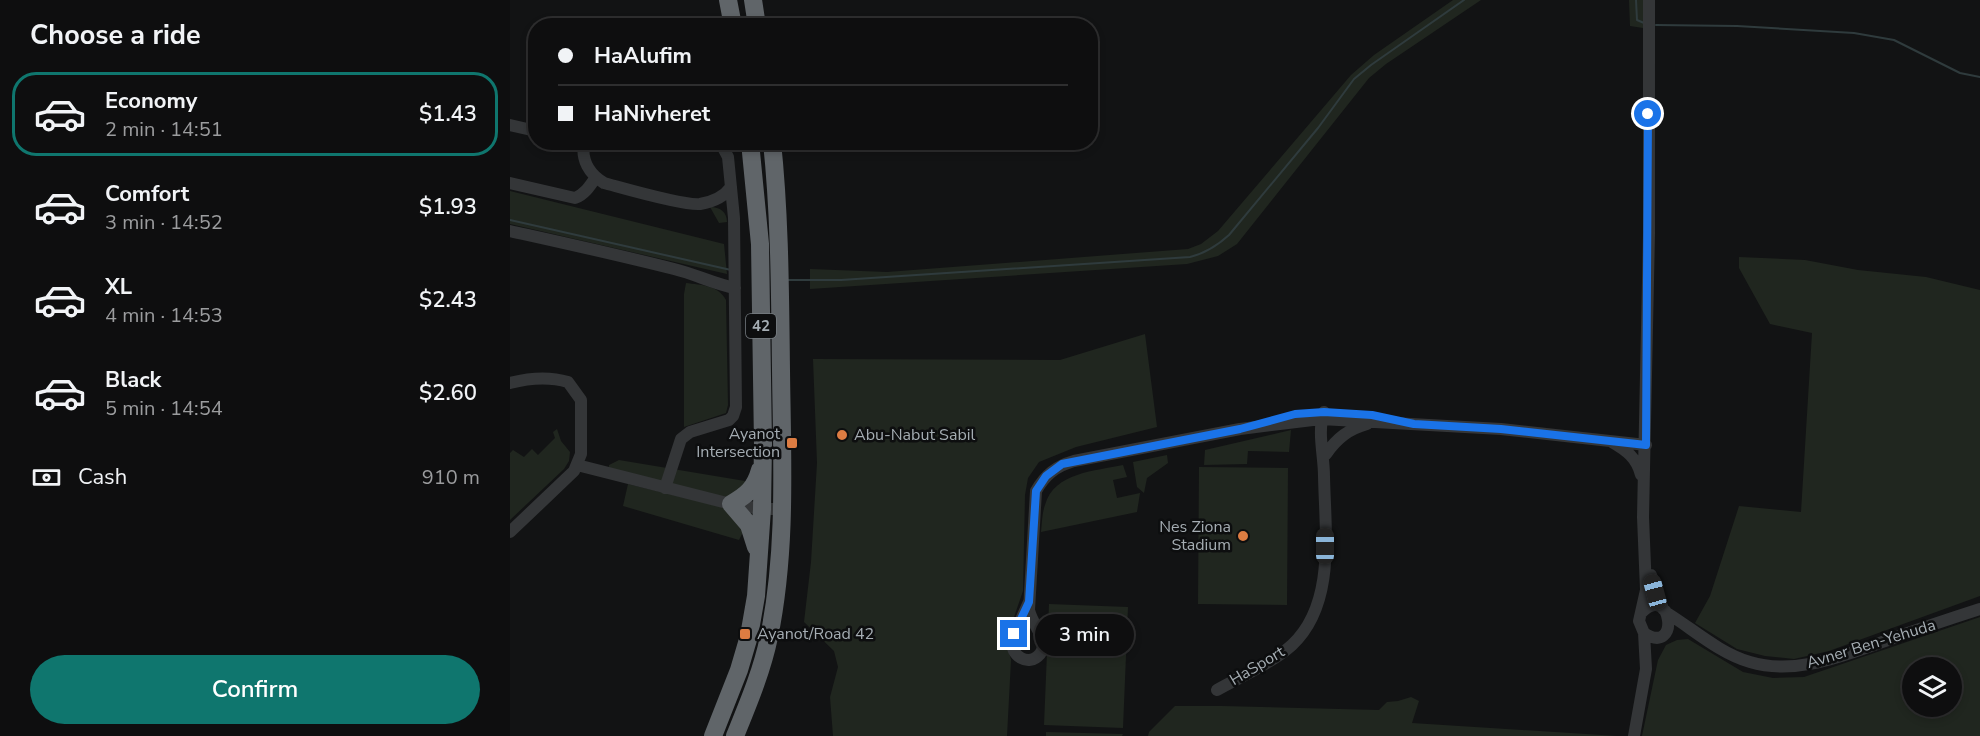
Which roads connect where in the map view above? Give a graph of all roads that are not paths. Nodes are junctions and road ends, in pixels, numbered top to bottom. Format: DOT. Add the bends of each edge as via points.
graph roads {
  1 [pos="728,0"];
  2 [pos="753,0"];
  3 [pos="1649,0"];
  4 [pos="731,18"];
  5 [pos="756,18"];
  6 [pos="510,125"];
  7 [pos="528,129"];
  8 [pos="584,150"];
  9 [pos="724,150"];
  10 [pos="751,150"];
  11 [pos="773,150"];
  12 [pos="596,177"];
  13 [pos="510,183"];
  14 [pos="731,187"];
  15 [pos="715,199"];
  16 [pos="733,212"];
  17 [pos="510,231"];
  18 [pos="736,277"];
  19 [pos="510,383"];
  20 [pos="1324,417"];
  21 [pos="1299,421"];
  22 [pos="1375,422"];
  23 [pos="1414,424"];
  24 [pos="1240,429"];
  25 [pos="1321,438"];
  26 [pos="1608,440"];
  27 [pos="763,444"];
  28 [pos="1646,445"];
  29 [pos="1326,454"];
  30 [pos="577,465"];
  31 [pos="1324,467"];
  32 [pos="1643,481"];
  33 [pos="665,488"];
  34 [pos="731,504"];
  35 [pos="782,508"];
  36 [pos="762,509"];
  37 [pos="510,532"];
  38 [pos="1644,545"];
  39 [pos="759,562"];
  40 [pos="1029,602"];
  41 [pos="1980,609"];
  42 [pos="1665,611"];
  43 [pos="1641,613"];
  44 [pos="1037,630"];
  45 [pos="1644,633"];
  46 [pos="1697,633"];
  47 [pos="1014,634"];
  48 [pos="1663,634"];
  49 [pos="1644,676"];
  50 [pos="1217,690"];
  51 [pos="713,736"];
  52 [pos="735,736"];
  53 [pos="1634,736"];
  1 -- 4 [label="highway"];
  2 -- 5 [label="highway"];
  3 -- 28 [label="street"];
  6 -- 7 [label="street"];
  8 -- 12 [label="street" via="585,162"];
  9 -- 14 [label="street"];
  10 -- 27 [label="highway, 42" via="760,244"];
  11 -- 35 [label="highway, 42" via="780,251"];
  12 -- 13 [label="street" via="575,198"];
  12 -- 15 [label="street" via="604,183 688,203"];
  14 -- 15 [label="street" via="727,194"];
  14 -- 16 [label="street"];
  15 -- 16 [label="street"];
  16 -- 18 [label="street"];
  17 -- 18 [label="street" via="672,268 721,286"];
  18 -- 33 [label="street" via="735,411 729,420 690,432 681,439"];
  19 -- 30 [label="street" via="546,378 568,382 573,387 582,408 581,454"];
  20 -- 21 [label="street"];
  20 -- 22 [label="street"];
  20 -- 23 [label="street" via="1372,415"];
  20 -- 24 [label="street" via="1295,414"];
  20 -- 25 [label="street, HaSport"];
  20 -- 29 [label="street, HaSport" via="1328,434"];
  21 -- 24 [label="street"];
  21 -- 25 [label="street" via="1310,425"];
  22 -- 23 [label="street"];
  22 -- 29 [label="street" via="1343,434"];
  23 -- 26 [label="street"];
  24 -- 40 [label="street" via="1080,459 1054,469 1040,484 1034,498"];
  25 -- 31 [label="street, HaSport"];
  26 -- 28 [label="street"];
  26 -- 32 [label="street" via="1628,452 1640,468"];
  27 -- 34 [label="highway" via="760,470 752,489"];
  27 -- 36 [label="highway, 42"];
  28 -- 32 [label="street"];
  29 -- 31 [label="street, HaSport"];
  30 -- 33 [label="street"];
  30 -- 37 [label="street"];
  31 -- 50 [label="street, HaSport" via="1325,556 1314,615 1286,650"];
  32 -- 38 [label="street"];
  33 -- 34 [label="street"];
  34 -- 36 [label="street"];
  34 -- 39 [label="highway" via="749,525"];
  35 -- 36 [label="street"];
  35 -- 52 [label="highway, 42" via="769,637"];
  36 -- 39 [label="highway, 42"];
  38 -- 42 [label="street" via="1655,592"];
  38 -- 43 [label="street" via="1646,590"];
  39 -- 51 [label="highway, 42" via="749,636"];
  40 -- 44 [label="street"];
  40 -- 47 [label="street"];
  41 -- 46 [label="street, Avner Ben-Yehuda" via="1842,655 1790,667 1737,657"];
  42 -- 43 [label="street" via="1649,607"];
  42 -- 46 [label="street, Avner Ben-Yehuda"];
  42 -- 48 [label="street" via="1669,623"];
  43 -- 45 [label="street" via="1639,625"];
  44 -- 47 [label="street" via="1027,627"];
  44 -- 47 [label="street" via="1043,639 1043,649 1031,659 1021,658 1013,651"];
  45 -- 48 [label="street" via="1652,637"];
  45 -- 49 [label="street"];
  46 -- 48 [label="street, Avner Ben-Yehuda" via="1680,630"];
  48 -- 49 [label="street"];
  49 -- 53 [label="street"];
}
